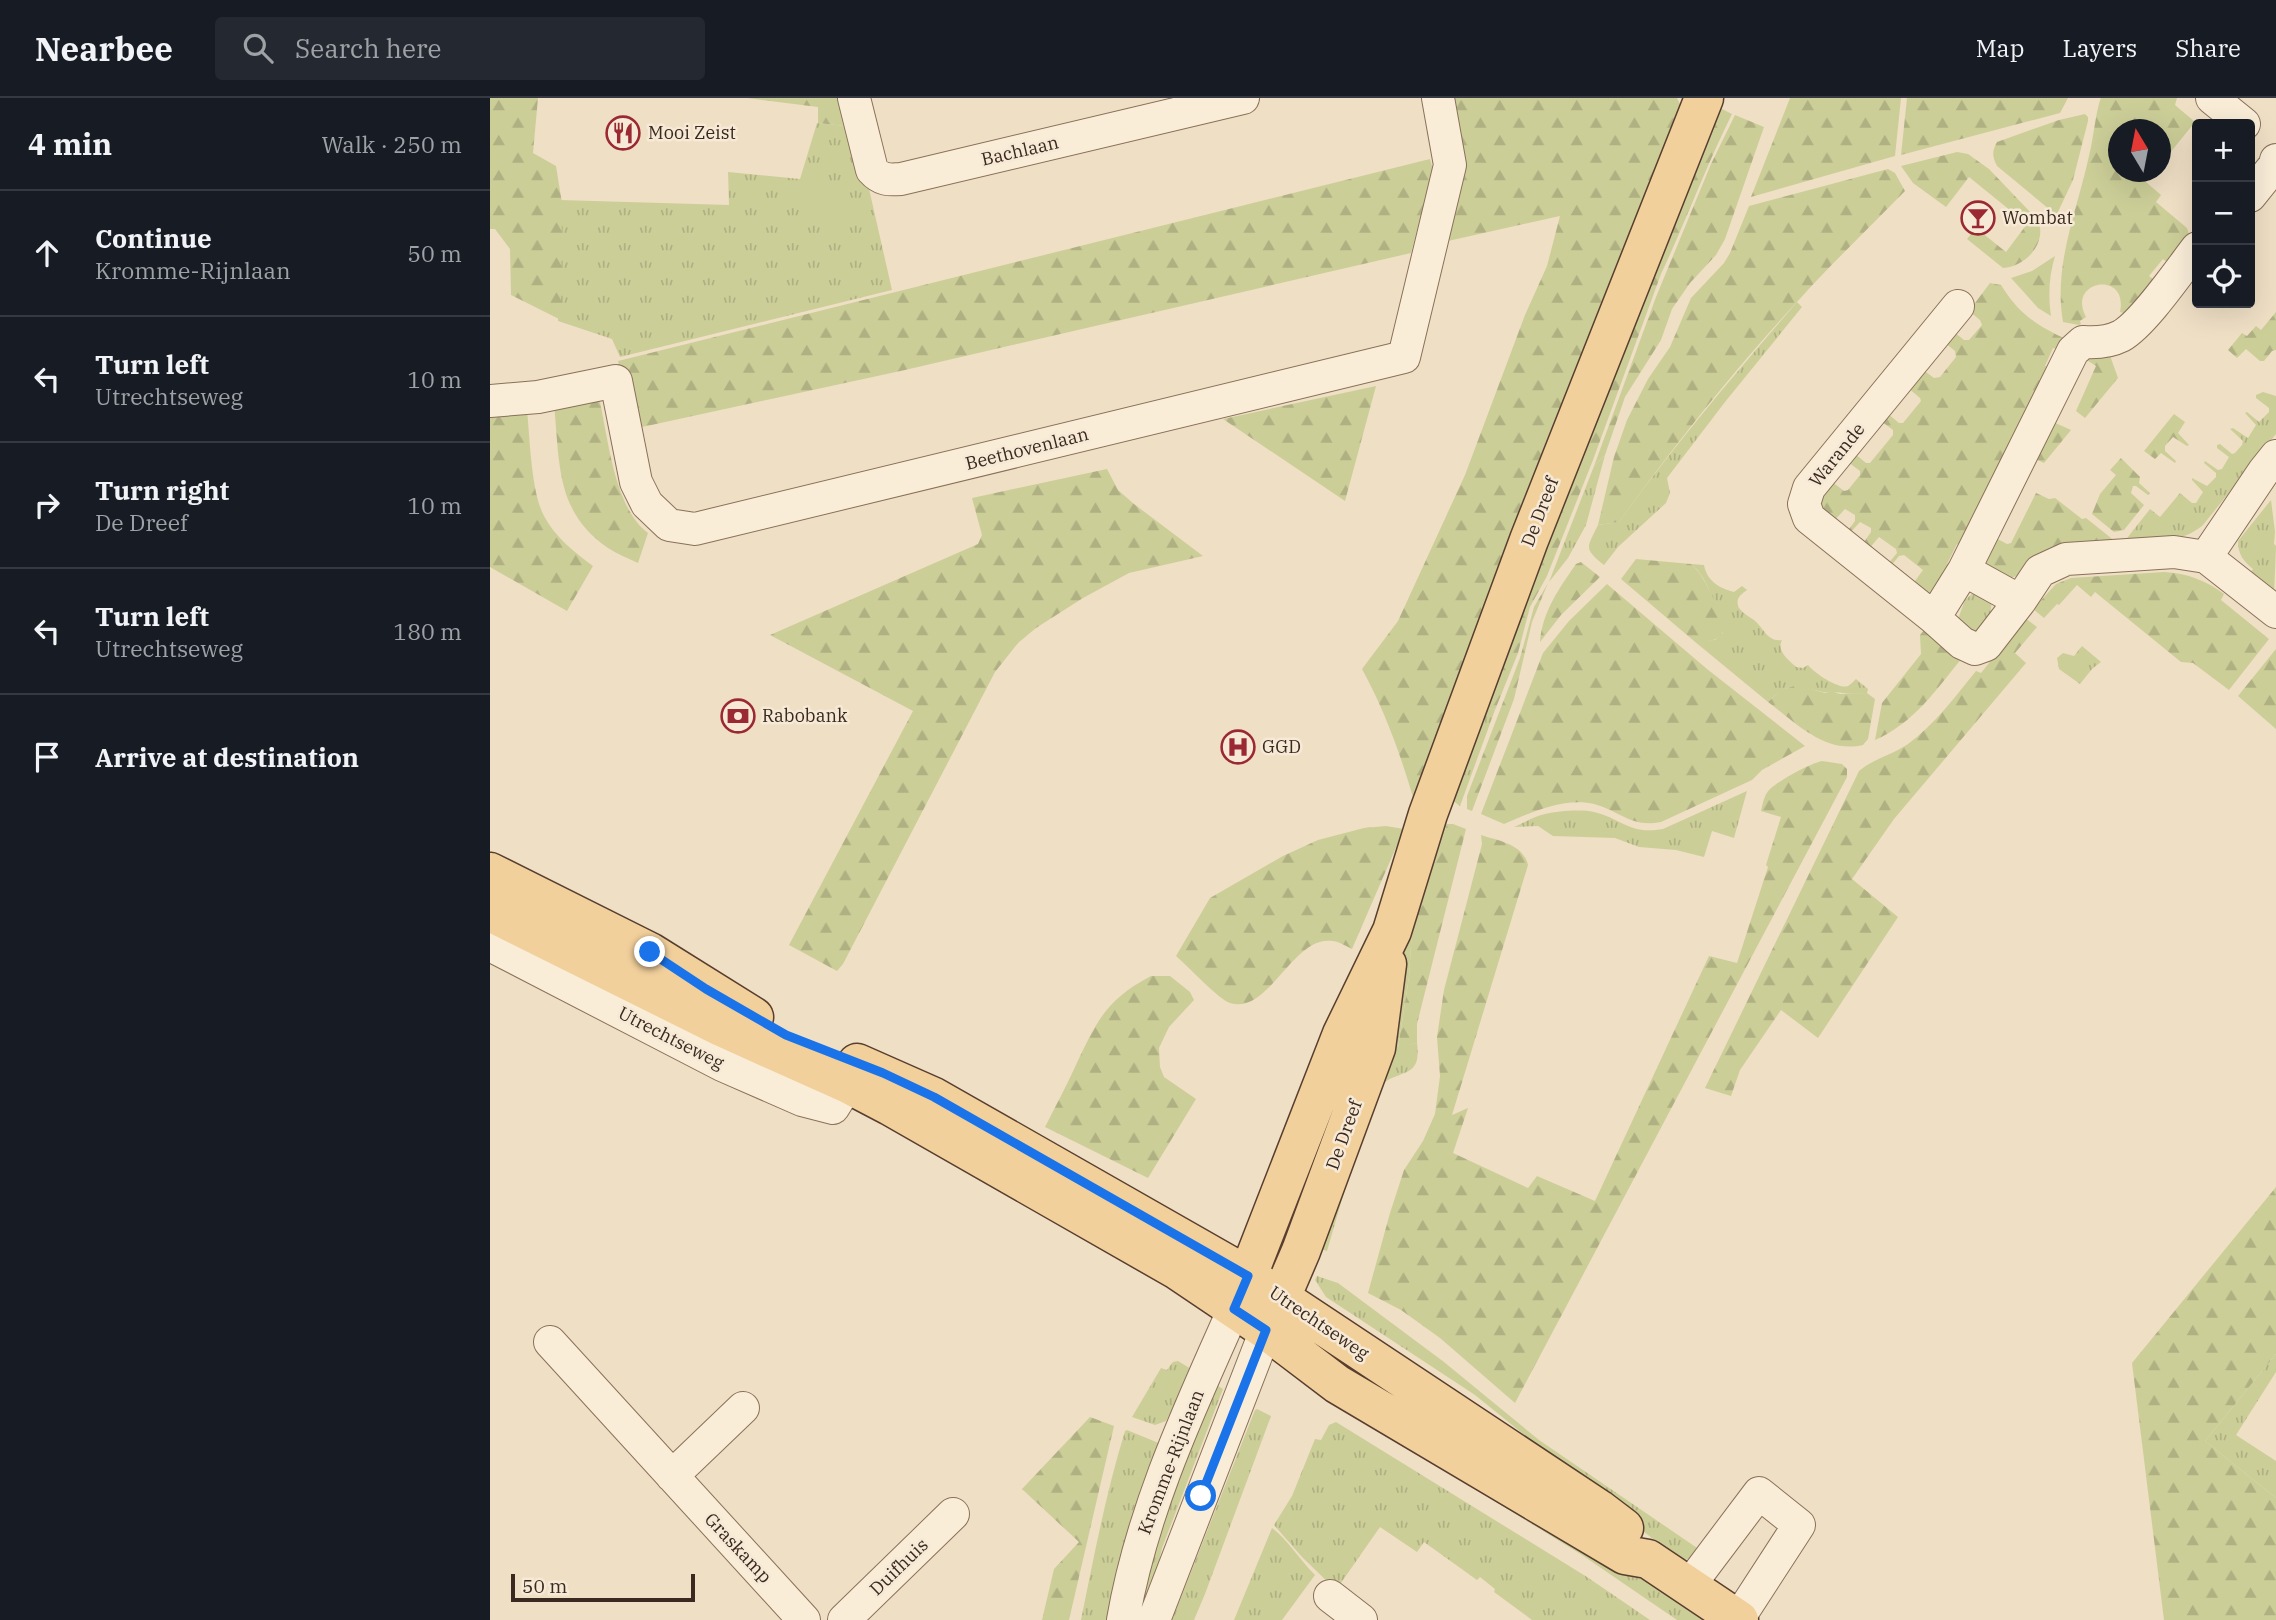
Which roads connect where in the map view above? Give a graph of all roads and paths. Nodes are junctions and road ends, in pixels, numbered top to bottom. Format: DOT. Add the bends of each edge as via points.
graph roads {
  1 [pos="854,98"];
  2 [pos="1243,98"];
  3 [pos="1438,98"];
  4 [pos="1704,98"];
  5 [pos="2212,98"];
  6 [pos="2238,119"];
  7 [pos="2255,133"];
  8 [pos="2276,152"];
  9 [pos="2276,160"];
  10 [pos="2255,190"];
  11 [pos="2192,254"];
  12 [pos="1958,306"];
  13 [pos="490,401"];
  14 [pos="2272,470"];
  15 [pos="2206,556"];
  16 [pos="1964,570"];
  17 [pos="2020,601"];
  18 [pos="2276,611"];
  19 [pos="1934,618"];
  20 [pos="490,872"];
  21 [pos="490,912"];
  22 [pos="1392,931"];
  23 [pos="587,940"];
  24 [pos="490,945"];
  25 [pos="848,1084"];
  26 [pos="1241,1292"];
  27 [pos="1274,1314"];
  28 [pos="550,1342"];
  29 [pos="743,1408"];
  30 [pos="672,1476"];
  31 [pos="953,1514"];
  32 [pos="1689,1586"];
  33 [pos="1330,1596"];
  34 [pos="1140,1615"];
  35 [pos="804,1620"];
  36 [pos="844,1620"];
  37 [pos="1361,1620"];
  38 [pos="1738,1620"];
  1 -- 2 [label="street, Bachlaan" via="872,170 887,180"];
  3 -- 13 [label="street, Beethovenlaan" via="1450,165 1404,358 695,529 669,525 647,504 636,482 617,381 538,397"];
  4 -- 22 [label="main road, De Dreef" via="1529,540 1428,814"];
  5 -- 6 [label="street"];
  7 -- 8 [label="street"];
  9 -- 10 [label="street"];
  11 -- 16 [label="street" via="2134,326 2120,337 2097,344 2083,342 2073,351"];
  12 -- 19 [label="street, Warande" via="1809,488 1804,503 1809,517"];
  14 -- 15 [label="street"];
  15 -- 17 [label="street, Warande" via="2174,552 2066,559 2040,571"];
  15 -- 18 [label="street"];
  16 -- 17 [label="street"];
  16 -- 19 [label="street"];
  17 -- 19 [label="street, Warande" via="1986,645 1975,649"];
  20 -- 23 [label="main road, Utrechtseweg"];
  21 -- 23 [label="main road, Utrechtseweg"];
  22 -- 26 [label="main road, De Dreef" via="1342,1034"];
  22 -- 27 [label="main road, De Dreef" via="1376,1048"];
  23 -- 25 [label="main road, Utrechtseweg" via="720,1027"];
  23 -- 26 [label="main road, Utrechtseweg" via="650,952 777,1030 934,1097"];
  24 -- 25 [label="street, Utrechtseweg" via="702,1055 802,1100 833,1108"];
  25 -- 26 [label="main road, Utrechtseweg" via="1177,1270"];
  26 -- 27 [label="main road, Utrechtseweg"];
  26 -- 34 [label="street, Kromme-Rijnlaan" via="1153,1501 1132,1571"];
  27 -- 32 [label="main road, Utrechtseweg" via="1360,1351 1599,1509 1633,1535 1648,1559"];
  27 -- 34 [label="street, Kromme-Rijnlaan"];
  28 -- 30 [label="street, Graskamp"];
  29 -- 30 [label="street"];
  30 -- 35 [label="street, Graskamp"];
  31 -- 36 [label="street, Duifhuis"];
  32 -- 38 [label="main road, Utrechtseweg"];
  32 -- 38 [label="street, Utrechtseweg" via="1759,1493 1799,1525"];
  33 -- 37 [label="street"];
}
